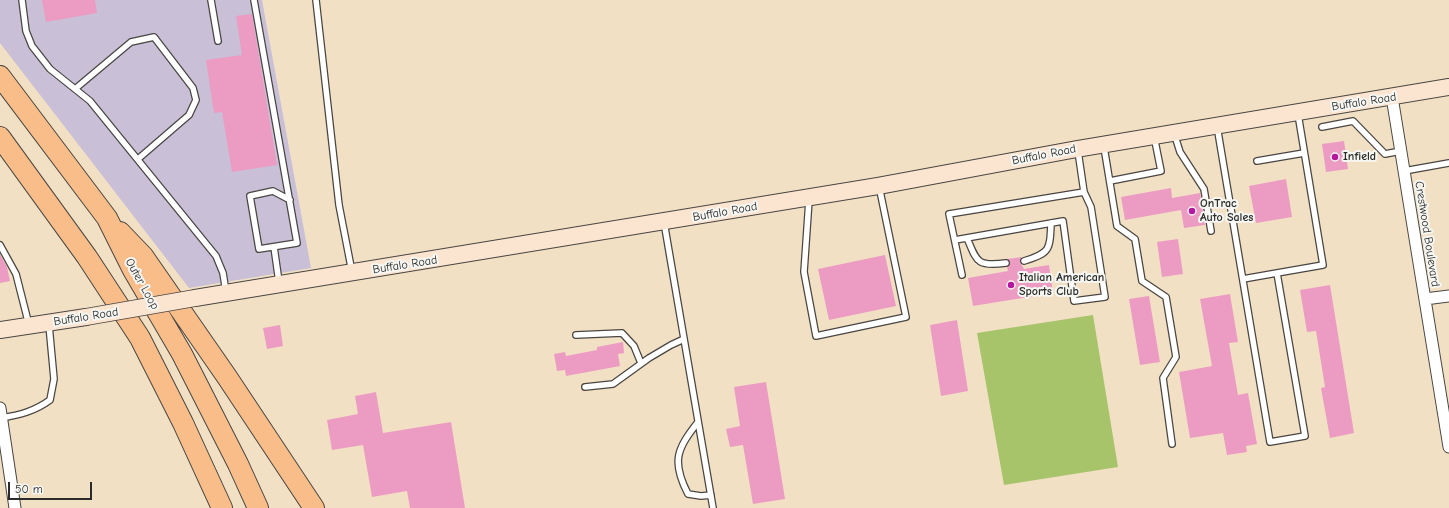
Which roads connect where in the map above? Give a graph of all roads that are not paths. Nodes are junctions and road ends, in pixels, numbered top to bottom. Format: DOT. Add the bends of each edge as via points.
graph roads {
  1 [pos="22,0"];
  2 [pos="211,0"];
  3 [pos="254,0"];
  4 [pos="316,0"];
  5 [pos="218,41"];
  6 [pos="0,76"];
  7 [pos="1449,87"];
  8 [pos="75,89"];
  9 [pos="1392,97"];
  10 [pos="1297,112"];
  11 [pos="1217,126"];
  12 [pos="1322,127"];
  13 [pos="1174,133"];
  14 [pos="1154,136"];
  15 [pos="0,137"];
  16 [pos="1103,145"];
  17 [pos="1077,149"];
  18 [pos="1401,151"];
  19 [pos="1304,153"];
  20 [pos="138,159"];
  21 [pos="1257,161"];
  22 [pos="1449,163"];
  23 [pos="1404,171"];
  24 [pos="1110,181"];
  25 [pos="878,186"];
  26 [pos="1084,192"];
  27 [pos="810,197"];
  28 [pos="290,200"];
  29 [pos="107,218"];
  30 [pos="664,222"];
  31 [pos="1051,223"];
  32 [pos="1211,231"];
  33 [pos="967,238"];
  34 [pos="955,240"];
  35 [pos="0,245"];
  36 [pos="274,247"];
  37 [pos="1024,261"];
  38 [pos="1006,263"];
  39 [pos="1277,272"];
  40 [pos="352,274"];
  41 [pos="962,275"];
  42 [pos="1243,279"];
  43 [pos="279,285"];
  44 [pos="226,293"];
  45 [pos="1449,296"];
  46 [pos="1425,299"];
  47 [pos="49,322"];
  48 [pos="29,325"];
  49 [pos="0,330"];
  50 [pos="576,335"];
  51 [pos="684,339"];
  52 [pos="641,364"];
  53 [pos="585,387"];
  54 [pos="1,413"];
  55 [pos="698,422"];
  56 [pos="1172,444"];
  57 [pos="1449,447"];
  58 [pos="711,495"];
  59 [pos="15,508"];
  60 [pos="222,508"];
  61 [pos="258,508"];
  62 [pos="314,508"];
  63 [pos="714,508"];
  1 -- 8 [label="lane" via="26,31 32,46 50,69"];
  2 -- 5 [label="lane"];
  3 -- 28 [label="lane"];
  4 -- 40 [label="lane" via="339,205"];
  6 -- 29 [label="highway, Outer Loop"];
  7 -- 9 [label="main road, Buffalo Road"];
  8 -- 20 [label="lane" via="90,101"];
  8 -- 20 [label="lane" via="131,42 154,36 193,88 196,100 189,115"];
  9 -- 10 [label="main road, Buffalo Road"];
  9 -- 18 [label="street, Crestwood Boulevard"];
  10 -- 11 [label="main road, Buffalo Road"];
  10 -- 19 [label="lane"];
  11 -- 13 [label="main road, Buffalo Road"];
  11 -- 42 [label="lane"];
  12 -- 18 [label="lane" via="1353,121 1385,154"];
  13 -- 14 [label="main road, Buffalo Road"];
  13 -- 32 [label="lane" via="1180,152 1204,189"];
  14 -- 16 [label="main road, Buffalo Road"];
  14 -- 24 [label="lane" via="1161,171"];
  15 -- 60 [label="highway" via="87,257 140,338"];
  16 -- 17 [label="main road, Buffalo Road"];
  16 -- 24 [label="lane"];
  17 -- 25 [label="main road, Buffalo Road"];
  17 -- 26 [label="lane"];
  18 -- 23 [label="street, Crestwood Boulevard"];
  19 -- 21 [label="lane"];
  19 -- 39 [label="lane" via="1323,265"];
  20 -- 44 [label="lane" via="216,256 223,273"];
  22 -- 23 [label="lane"];
  23 -- 46 [label="street, Crestwood Boulevard"];
  24 -- 56 [label="lane" via="1118,226 1135,238 1142,281 1166,297 1176,357 1163,378"];
  25 -- 27 [label="main road, Buffalo Road"];
  25 -- 27 [label="lane" via="906,317 816,336 804,272"];
  26 -- 31 [label="lane" via="1091,207 1105,297 1074,301 1063,221"];
  26 -- 34 [label="lane" via="949,214"];
  27 -- 30 [label="main road, Buffalo Road"];
  28 -- 36 [label="lane" via="297,243"];
  28 -- 36 [label="lane" via="273,192 250,196 259,249"];
  29 -- 61 [label="highway, Outer Loop" via="133,270 182,354"];
  29 -- 62 [label="highway" via="143,256"];
  30 -- 40 [label="main road, Buffalo Road"];
  30 -- 51 [label="lane"];
  31 -- 33 [label="lane"];
  31 -- 37 [label="lane" via="1051,244 1042,255"];
  33 -- 34 [label="lane"];
  33 -- 38 [label="lane" via="976,259 988,266"];
  34 -- 41 [label="lane"];
  35 -- 48 [label="lane" via="16,274"];
  36 -- 43 [label="lane"];
  39 -- 42 [label="lane"];
  39 -- 42 [label="lane" via="1305,436 1270,442"];
  40 -- 43 [label="main road, Buffalo Road"];
  43 -- 44 [label="main road, Buffalo Road"];
  44 -- 47 [label="main road, Buffalo Road, bridge"];
  45 -- 46 [label="street"];
  46 -- 57 [label="street, Crestwood Boulevard"];
  47 -- 48 [label="main road, Buffalo Road"];
  47 -- 54 [label="lane" via="54,380 50,400 23,414"];
  48 -- 49 [label="main road, Buffalo Road"];
  50 -- 52 [label="lane" via="622,333 634,346"];
  51 -- 52 [label="lane" via="671,344"];
  51 -- 55 [label="lane"];
  52 -- 53 [label="lane" via="613,384"];
  54 -- 59 [label="street"];
  55 -- 58 [label="lane"];
  55 -- 58 [label="lane" via="684,440 678,456 679,476 688,494"];
  58 -- 63 [label="lane"];
}
